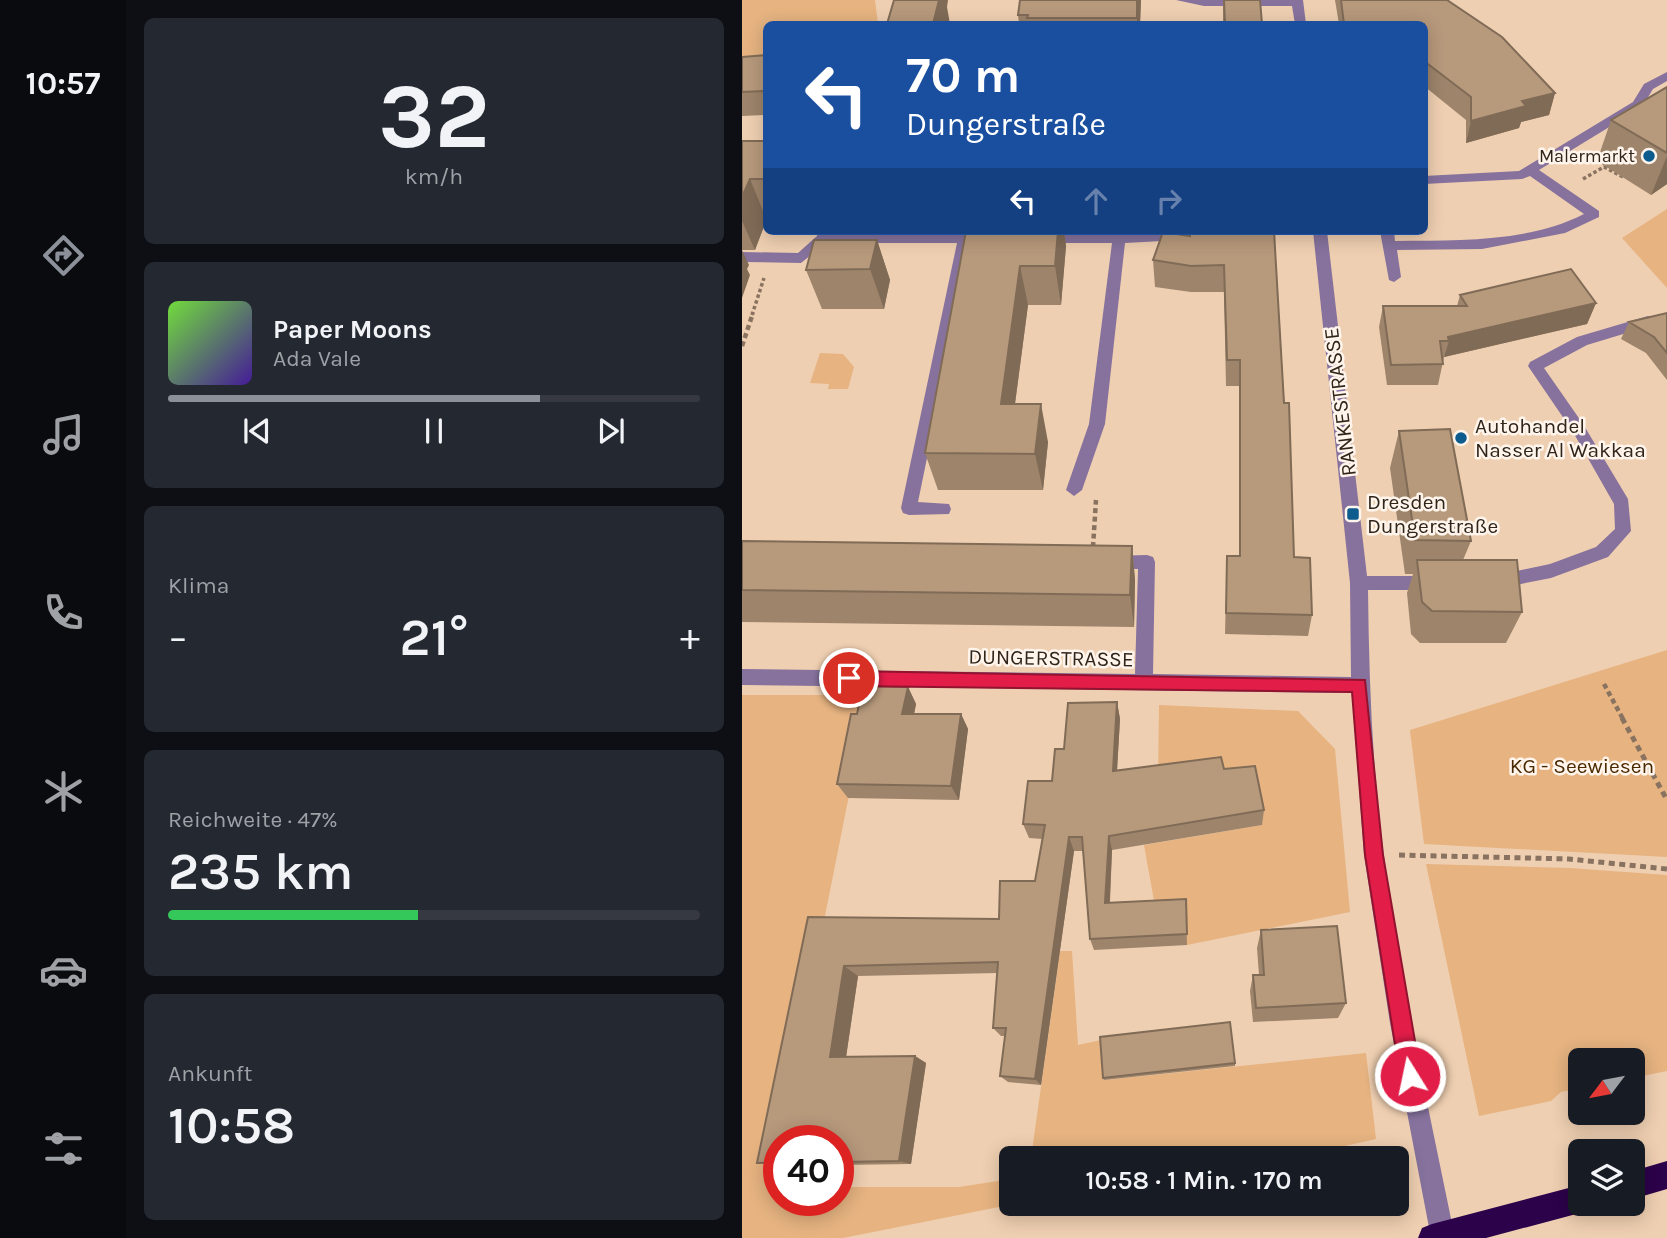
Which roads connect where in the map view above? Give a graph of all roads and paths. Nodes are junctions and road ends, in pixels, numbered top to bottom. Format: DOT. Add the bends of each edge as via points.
graph roads {
  1 [pos="1182,0"];
  2 [pos="1297,2"];
  3 [pos="1300,21"];
  4 [pos="1667,76"];
  5 [pos="1604,167"];
  6 [pos="1530,170"];
  7 [pos="1625,178"];
  8 [pos="1428,180"];
  9 [pos="823,235"];
  10 [pos="859,235"];
  11 [pos="1157,235"];
  12 [pos="1320,235"];
  13 [pos="1388,235"];
  14 [pos="965,238"];
  15 [pos="993,238"];
  16 [pos="1021,238"];
  17 [pos="1119,238"];
  18 [pos="1389,246"];
  19 [pos="742,257"];
  20 [pos="771,257"];
  21 [pos="1394,278"];
  22 [pos="1664,317"];
  23 [pos="742,346"];
  24 [pos="1077,483"];
  25 [pos="943,509"];
  26 [pos="1092,564"];
  27 [pos="1359,583"];
  28 [pos="1448,583"];
  29 [pos="1474,583"];
  30 [pos="742,677"];
  31 [pos="1144,682"];
  32 [pos="1604,684"];
  33 [pos="1360,685"];
  34 [pos="1667,800"];
  35 [pos="1374,855"];
  36 [pos="1667,870"];
  37 [pos="1667,1175"];
  38 [pos="1645,1181"];
  39 [pos="1568,1202"];
  40 [pos="1432,1238"];
  41 [pos="1443,1238"];
  1 -- 2 [label="street" via="1204,4"];
  2 -- 3 [label="street"];
  4 -- 6 [label="street" via="1648,87 1638,104"];
  5 -- 7 [label="path"];
  6 -- 8 [label="street" via="1522,175"];
  6 -- 18 [label="street" via="1594,214 1565,229 1482,244"];
  9 -- 20 [label="street" via="801,258"];
  10 -- 14 [label="street"];
  11 -- 17 [label="street"];
  12 -- 27 [label="street, RANKESTRASSE"];
  13 -- 18 [label="street"];
  14 -- 15 [label="street"];
  14 -- 25 [label="street" via="909,508"];
  16 -- 17 [label="street"];
  17 -- 24 [label="street" via="1097,424"];
  18 -- 21 [label="street"];
  19 -- 20 [label="street"];
  20 -- 23 [label="path"];
  22 -- 29 [label="street" via="1583,341 1535,366 1622,504 1623,531 1602,552 1551,571"];
  24 -- 26 [label="path" via="1097,501"];
  26 -- 31 [label="street" via="1147,562"];
  27 -- 28 [label="street"];
  27 -- 33 [label="street, RANKESTRASSE"];
  30 -- 31 [label="street, DUNGERSTRASSE"];
  31 -- 33 [label="street, DUNGERSTRASSE"];
  32 -- 34 [label="path"];
  33 -- 35 [label="street, RANKESTRASSE"];
  35 -- 36 [label="path" via="1569,859"];
  35 -- 41 [label="street, RANKESTRASSE"];
  37 -- 38 [label="highway"];
  39 -- 40 [label="highway"];
}
